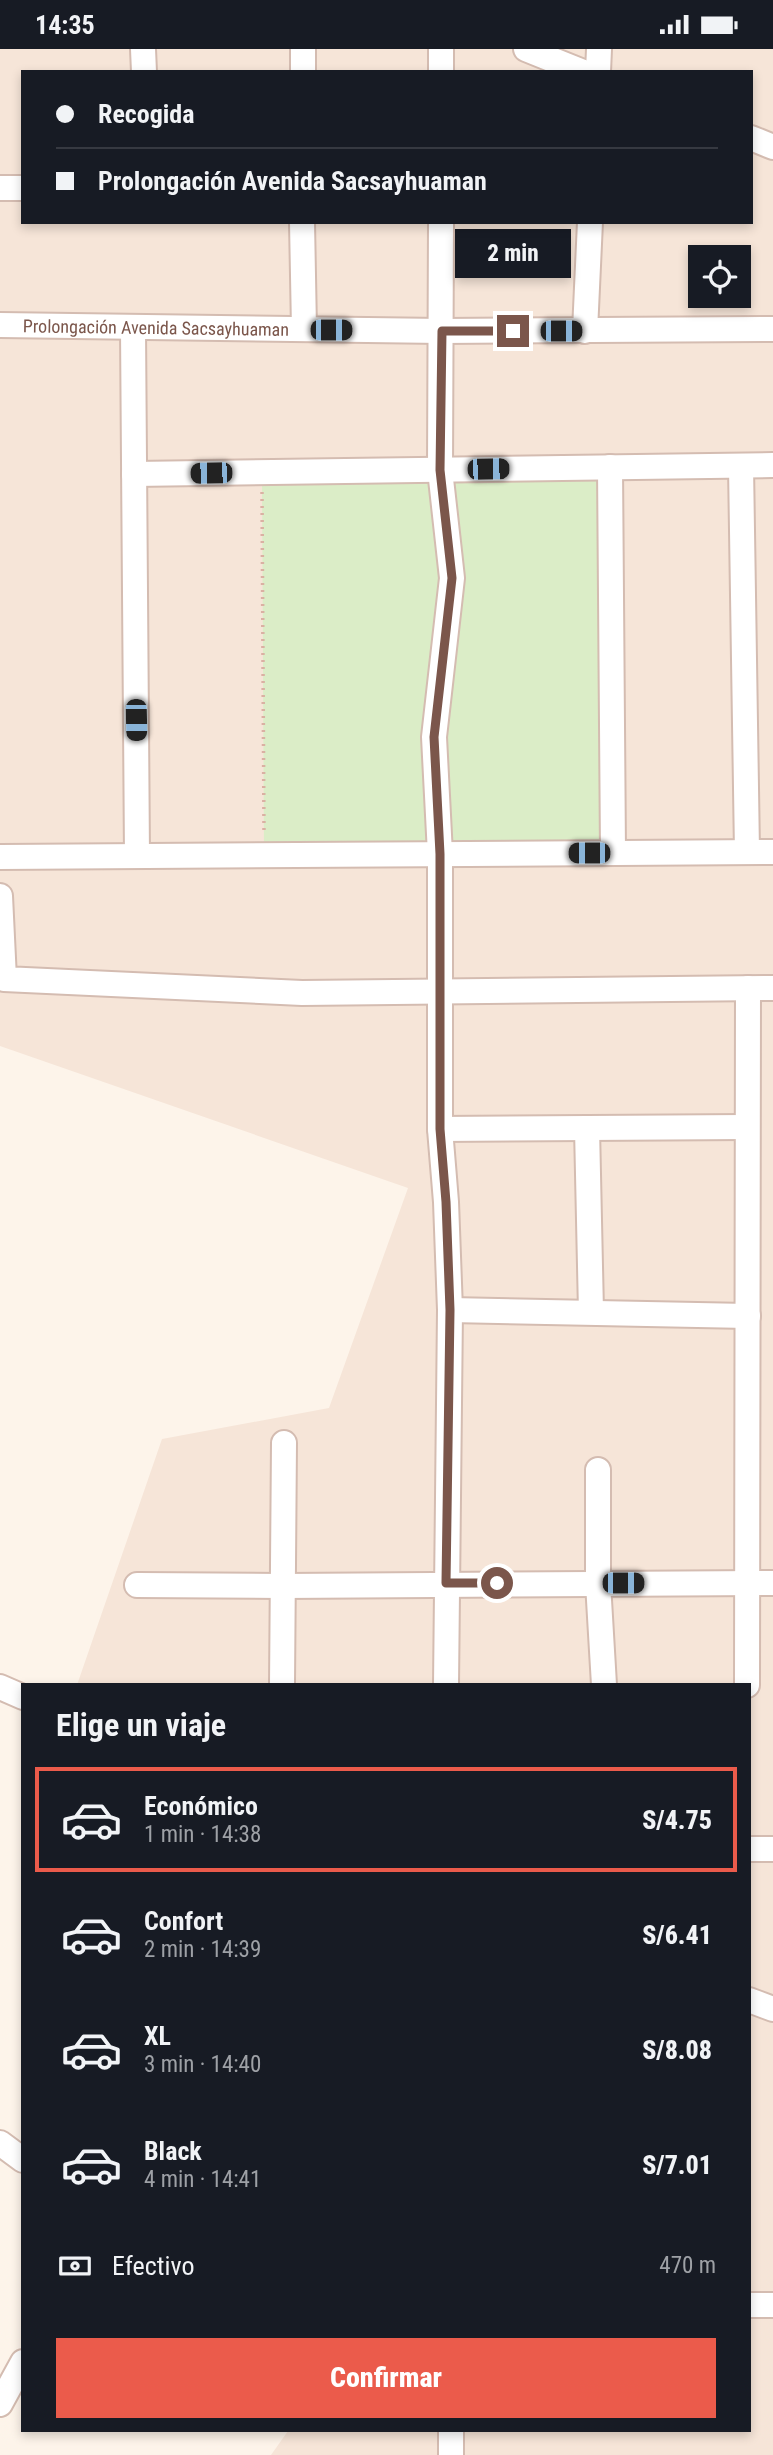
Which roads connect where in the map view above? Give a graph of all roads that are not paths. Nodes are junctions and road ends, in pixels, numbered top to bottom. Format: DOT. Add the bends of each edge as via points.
graph roads {
  1 [pos="143,49"];
  2 [pos="303,49"];
  3 [pos="441,49"];
  4 [pos="526,49"];
  5 [pos="599,49"];
  6 [pos="144,70"];
  7 [pos="303,70"];
  8 [pos="441,70"];
  9 [pos="578,70"];
  10 [pos="597,70"];
  11 [pos="753,139"];
  12 [pos="773,147"];
  13 [pos="0,188"];
  14 [pos="21,188"];
  15 [pos="302,224"];
  16 [pos="441,224"];
  17 [pos="590,224"];
  18 [pos="0,325"];
  19 [pos="133,329"];
  20 [pos="303,329"];
  21 [pos="773,329"];
  22 [pos="442,331"];
  23 [pos="585,331"];
  24 [pos="773,465"];
  25 [pos="741,466"];
  26 [pos="610,467"];
  27 [pos="440,470"];
  28 [pos="134,474"];
  29 [pos="747,852"];
  30 [pos="773,852"];
  31 [pos="613,853"];
  32 [pos="440,854"];
  33 [pos="137,856"];
  34 [pos="0,857"];
  35 [pos="0,896"];
  36 [pos="748,988"];
  37 [pos="773,988"];
  38 [pos="438,993"];
  39 [pos="747,1127"];
  40 [pos="587,1128"];
  41 [pos="440,1129"];
  42 [pos="450,1310"];
  43 [pos="591,1312"];
  44 [pos="748,1316"];
  45 [pos="284,1443"];
  46 [pos="598,1471"];
  47 [pos="446,1583"];
  48 [pos="598,1583"];
  49 [pos="748,1583"];
  50 [pos="773,1583"];
  51 [pos="137,1585"];
  52 [pos="282,1586"];
  53 [pos="282,1683"];
  54 [pos="446,1683"];
  55 [pos="604,1683"];
  56 [pos="747,1683"];
  57 [pos="0,1687"];
  58 [pos="21,1696"];
  59 [pos="751,1849"];
  60 [pos="773,1849"];
  61 [pos="751,2001"];
  62 [pos="773,2009"];
  63 [pos="0,2143"];
  64 [pos="21,2159"];
  65 [pos="751,2305"];
  66 [pos="773,2305"];
  67 [pos="21,2366"];
  68 [pos="0,2404"];
  69 [pos="451,2432"];
  70 [pos="451,2455"];
  1 -- 6 [label="street"];
  2 -- 7 [label="street"];
  3 -- 8 [label="street"];
  4 -- 9 [label="street"];
  5 -- 10 [label="street"];
  11 -- 12 [label="street"];
  13 -- 14 [label="street"];
  15 -- 20 [label="street"];
  16 -- 22 [label="street"];
  17 -- 23 [label="street"];
  18 -- 19 [label="street, Prolongación Avenida Sacsayhuaman"];
  19 -- 20 [label="street, Prolongación Avenida Sacsayhuaman"];
  19 -- 28 [label="street"];
  20 -- 22 [label="street, Prolongación Avenida Sacsayhuaman"];
  21 -- 23 [label="street, Prolongación Avenida Sacsayhuaman"];
  22 -- 23 [label="street, Prolongación Avenida Sacsayhuaman"];
  22 -- 27 [label="street"];
  24 -- 25 [label="street"];
  25 -- 26 [label="street"];
  25 -- 29 [label="street"];
  26 -- 27 [label="street"];
  26 -- 31 [label="street"];
  27 -- 28 [label="street"];
  27 -- 32 [label="street" via="452,578 434,737"];
  28 -- 33 [label="street"];
  29 -- 30 [label="street"];
  29 -- 31 [label="street"];
  31 -- 32 [label="street"];
  32 -- 33 [label="street"];
  32 -- 38 [label="street"];
  33 -- 34 [label="street"];
  35 -- 38 [label="street" via="4,979 302,993"];
  36 -- 37 [label="street"];
  36 -- 38 [label="street"];
  36 -- 39 [label="street"];
  38 -- 41 [label="street"];
  39 -- 40 [label="street"];
  39 -- 44 [label="street"];
  40 -- 41 [label="street"];
  40 -- 43 [label="street"];
  41 -- 42 [label="street"];
  42 -- 43 [label="street"];
  42 -- 47 [label="street"];
  43 -- 44 [label="street"];
  44 -- 49 [label="street"];
  45 -- 52 [label="street"];
  46 -- 48 [label="street"];
  47 -- 48 [label="street"];
  47 -- 52 [label="street"];
  47 -- 54 [label="street"];
  48 -- 49 [label="street"];
  48 -- 55 [label="street"];
  49 -- 50 [label="street"];
  49 -- 56 [label="street"];
  51 -- 52 [label="street"];
  52 -- 53 [label="street"];
  57 -- 58 [label="street"];
  59 -- 60 [label="street"];
  61 -- 62 [label="street"];
  63 -- 64 [label="street"];
  65 -- 66 [label="street"];
  67 -- 68 [label="street"];
  69 -- 70 [label="street"];
}
